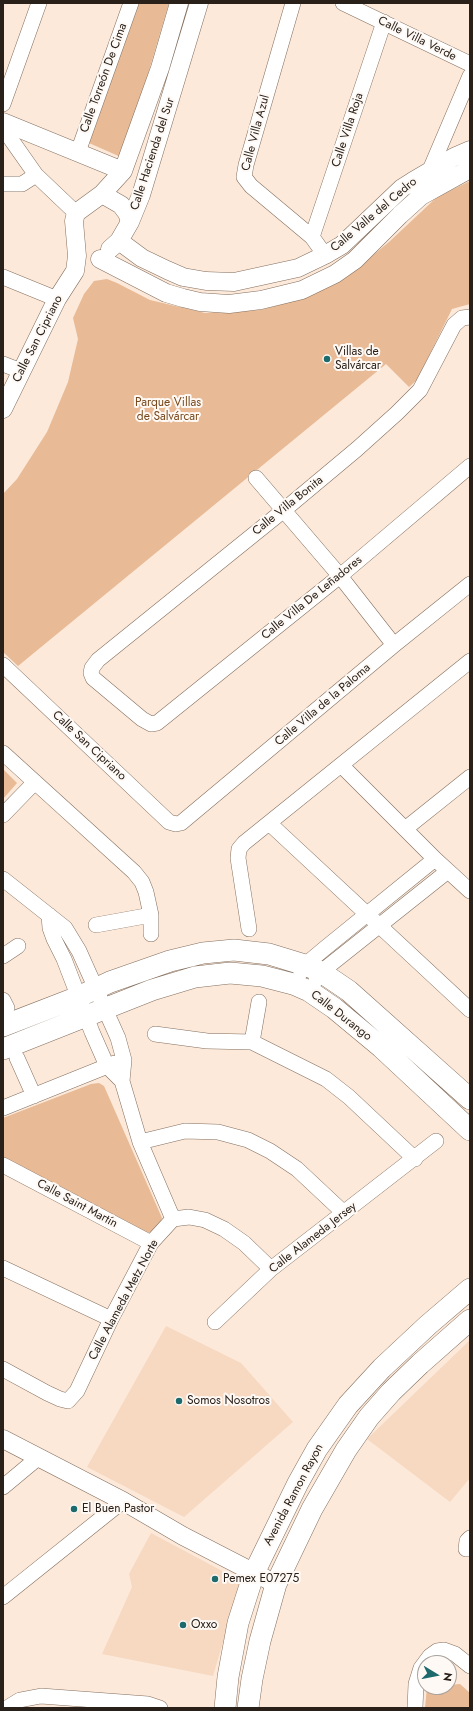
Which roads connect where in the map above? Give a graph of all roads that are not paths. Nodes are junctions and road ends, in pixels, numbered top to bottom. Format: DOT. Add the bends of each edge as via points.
graph roads {
  1 [pos="39,3"];
  2 [pos="131,3"];
  3 [pos="179,3"];
  4 [pos="199,3"];
  5 [pos="293,3"];
  6 [pos="343,3"];
  7 [pos="384,22"];
  8 [pos="470,64"];
  9 [pos="470,76"];
  10 [pos="3,104"];
  11 [pos="3,122"];
  12 [pos="3,128"];
  13 [pos="470,150"];
  14 [pos="78,152"];
  15 [pos="470,169"];
  16 [pos="124,171"];
  17 [pos="429,171"];
  18 [pos="36,175"];
  19 [pos="3,184"];
  20 [pos="102,194"];
  21 [pos="421,196"];
  22 [pos="76,213"];
  23 [pos="130,222"];
  24 [pos="312,237"];
  25 [pos="119,241"];
  26 [pos="325,255"];
  27 [pos="100,259"];
  28 [pos="76,271"];
  29 [pos="3,277"];
  30 [pos="57,299"];
  31 [pos="466,317"];
  32 [pos="3,364"];
  33 [pos="21,371"];
  34 [pos="3,409"];
  35 [pos="470,466"];
  36 [pos="256,478"];
  37 [pos="284,510"];
  38 [pos="340,576"];
  39 [pos="470,584"];
  40 [pos="394,645"];
  41 [pos="470,661"];
  42 [pos="3,665"];
  43 [pos="151,724"];
  44 [pos="3,753"];
  45 [pos="342,765"];
  46 [pos="470,777"];
  47 [pos="34,782"];
  48 [pos="3,816"];
  49 [pos="269,823"];
  50 [pos="176,824"];
  51 [pos="405,829"];
  52 [pos="435,859"];
  53 [pos="448,871"];
  54 [pos="3,879"];
  55 [pos="470,891"];
  56 [pos="366,914"];
  57 [pos="49,915"];
  58 [pos="151,915"];
  59 [pos="96,925"];
  60 [pos="379,926"];
  61 [pos="249,929"];
  62 [pos="151,934"];
  63 [pos="18,946"];
  64 [pos="80,951"];
  65 [pos="3,956"];
  66 [pos="64,959"];
  67 [pos="313,968"];
  68 [pos="301,987"];
  69 [pos="87,993"];
  70 [pos="259,1002"];
  71 [pos="106,1009"];
  72 [pos="470,1010"];
  73 [pos="4,1011"];
  74 [pos="86,1016"];
  75 [pos="155,1034"];
  76 [pos="252,1042"];
  77 [pos="10,1054"];
  78 [pos="124,1060"];
  79 [pos="107,1066"];
  80 [pos="122,1081"];
  81 [pos="34,1096"];
  82 [pos="470,1099"];
  83 [pos="3,1108"];
  84 [pos="470,1130"];
  85 [pos="436,1141"];
  86 [pos="140,1142"];
  87 [pos="415,1159"];
  88 [pos="3,1165"];
  89 [pos="344,1213"];
  90 [pos="173,1219"];
  91 [pos="151,1243"];
  92 [pos="3,1268"];
  93 [pos="271,1269"];
  94 [pos="470,1289"];
  95 [pos="111,1319"];
  96 [pos="470,1320"];
  97 [pos="215,1322"];
  98 [pos="3,1369"];
  99 [pos="3,1439"];
  100 [pos="39,1457"];
  101 [pos="3,1487"];
  102 [pos="123,1501"];
  103 [pos="254,1573"];
  104 [pos="276,1584"];
  105 [pos="3,1597"];
  106 [pos="469,1664"];
  107 [pos="7,1708"];
  108 [pos="160,1708"];
  109 [pos="225,1708"];
  110 [pos="248,1708"];
  111 [pos="415,1708"];
  1 -- 10 [label="street"];
  2 -- 14 [label="street, Calle Torreón De Cima"];
  3 -- 16 [label="street, Calle Hacienda del Sur" via="160,68"];
  4 -- 23 [label="street, Calle Hacienda del Sur" via="141,195"];
  5 -- 24 [label="street, Calle Villa Azul" via="244,176 251,186"];
  6 -- 7 [label="street, Calle Villa Verde"];
  7 -- 8 [label="street, Calle Villa Verde"];
  7 -- 24 [label="street, Calle Villa Roja"];
  9 -- 17 [label="street"];
  11 -- 14 [label="street"];
  12 -- 18 [label="street"];
  13 -- 17 [label="street, Calle Valle del Cedro"];
  14 -- 16 [label="street"];
  15 -- 21 [label="street, Calle Valle del Cedro"];
  16 -- 20 [label="street, Calle Hacienda del Sur"];
  17 -- 21 [label="street"];
  17 -- 26 [label="street, Calle Valle del Cedro" via="402,188 342,244"];
  18 -- 19 [label="street" via="22,184"];
  18 -- 22 [label="street"];
  20 -- 22 [label="street, Calle Hacienda del Sur"];
  20 -- 23 [label="street" via="120,205"];
  21 -- 27 [label="street, Calle Valle del Cedro" via="355,260 335,274 302,290 261,300 229,304 183,298 166,293"];
  22 -- 28 [label="street"];
  23 -- 25 [label="street, Calle Hacienda del Sur"];
  24 -- 26 [label="street, Calle Villa Azul"];
  25 -- 26 [label="street, Calle Valle del Cedro" via="142,258 167,270 183,277 206,281 234,282 262,277 298,268"];
  25 -- 27 [label="street, Calle Hacienda del Sur"];
  27 -- 28 [label="street, Calle Hacienda del Sur"];
  28 -- 30 [label="street, Calle San Cipriano"];
  29 -- 30 [label="street"];
  30 -- 33 [label="street, Calle San Cipriano"];
  31 -- 37 [label="street, Calle Villa Bonita" via="454,325 420,390 397,413"];
  32 -- 33 [label="street"];
  33 -- 34 [label="street, Calle San Cipriano"];
  35 -- 38 [label="street, Calle Villa De Leñadores"];
  36 -- 37 [label="street"];
  37 -- 38 [label="street"];
  37 -- 43 [label="street, Calle Villa Bonita" via="98,660 92,668 91,673 97,683"];
  38 -- 40 [label="street"];
  38 -- 43 [label="street, Calle Villa De Leñadores" via="161,720"];
  39 -- 40 [label="street, Calle Villa de la Paloma"];
  40 -- 50 [label="street, Calle Villa de la Paloma" via="184,821"];
  41 -- 45 [label="street"];
  42 -- 50 [label="street, Calle San Cipriano" via="169,822"];
  44 -- 47 [label="street"];
  45 -- 49 [label="street"];
  45 -- 51 [label="street"];
  46 -- 51 [label="street"];
  47 -- 48 [label="street"];
  47 -- 58 [label="street" via="134,872 146,892"];
  49 -- 56 [label="street"];
  49 -- 61 [label="street" via="239,849 238,858"];
  51 -- 52 [label="street"];
  52 -- 53 [label="street"];
  52 -- 56 [label="street"];
  53 -- 55 [label="street"];
  53 -- 60 [label="street"];
  54 -- 57 [label="street"];
  56 -- 60 [label="street"];
  56 -- 67 [label="street"];
  57 -- 64 [label="street" via="65,928"];
  57 -- 66 [label="street" via="54,939"];
  58 -- 59 [label="street"];
  58 -- 62 [label="street"];
  60 -- 67 [label="street"];
  60 -- 72 [label="street"];
  63 -- 65 [label="street"];
  64 -- 66 [label="street"];
  64 -- 69 [label="street"];
  66 -- 69 [label="street"];
  67 -- 68 [label="street"];
  67 -- 69 [label="main road, Calle Durango" via="269,954 234,950 203,953 170,960"];
  67 -- 82 [label="main road, Calle Durango" via="349,991"];
  68 -- 71 [label="main road, Calle Durango" via="262,976 230,973 202,976 152,990"];
  68 -- 84 [label="main road, Calle Durango" via="334,1008 381,1047"];
  69 -- 71 [label="street"];
  69 -- 73 [label="main road, Calle Durango"];
  69 -- 74 [label="street"];
  70 -- 76 [label="street"];
  71 -- 74 [label="main road, Calle Durango"];
  71 -- 78 [label="street"];
  74 -- 77 [label="main road, Calle Durango"];
  74 -- 79 [label="street"];
  75 -- 76 [label="street"];
  76 -- 87 [label="street" via="326,1079 349,1096"];
  77 -- 81 [label="street"];
  78 -- 79 [label="street"];
  78 -- 80 [label="street"];
  79 -- 80 [label="street"];
  79 -- 81 [label="street"];
  80 -- 86 [label="street"];
  81 -- 83 [label="street"];
  85 -- 87 [label="street, Calle Alameda Jersey"];
  86 -- 89 [label="street" via="185,1131 218,1132 248,1140 297,1169"];
  86 -- 90 [label="street"];
  87 -- 89 [label="street, Calle Alameda Jersey"];
  88 -- 91 [label="street, Calle Saint Martín"];
  89 -- 93 [label="street, Calle Alameda Jersey"];
  90 -- 91 [label="street, Calle Alameda Metz Norte"];
  90 -- 93 [label="street" via="189,1217 205,1220 224,1229 244,1243"];
  91 -- 95 [label="street, Calle Alameda Metz Norte"];
  92 -- 95 [label="street"];
  93 -- 97 [label="street, Calle Alameda Jersey"];
  94 -- 103 [label="main road, Avenida Ramon Rayon" via="382,1368 348,1406 317,1449"];
  95 -- 98 [label="street, Calle Alameda Metz Norte" via="76,1391 68,1401 47,1393"];
  96 -- 104 [label="main road, Avenida Ramon Rayon" via="420,1364 369,1417 346,1450 312,1509"];
  99 -- 100 [label="street"];
  100 -- 101 [label="street"];
  100 -- 102 [label="street"];
  102 -- 103 [label="street"];
  102 -- 105 [label="street"];
  103 -- 104 [label="street"];
  103 -- 109 [label="main road, Avenida Ramon Rayon" via="238,1623"];
  104 -- 110 [label="main road, Avenida Ramon Rayon" via="260,1641"];
  106 -- 111 [label="street" via="444,1650 430,1656 420,1668"];
  107 -- 108 [label="street" via="20,1700 41,1696 148,1704"];
}
